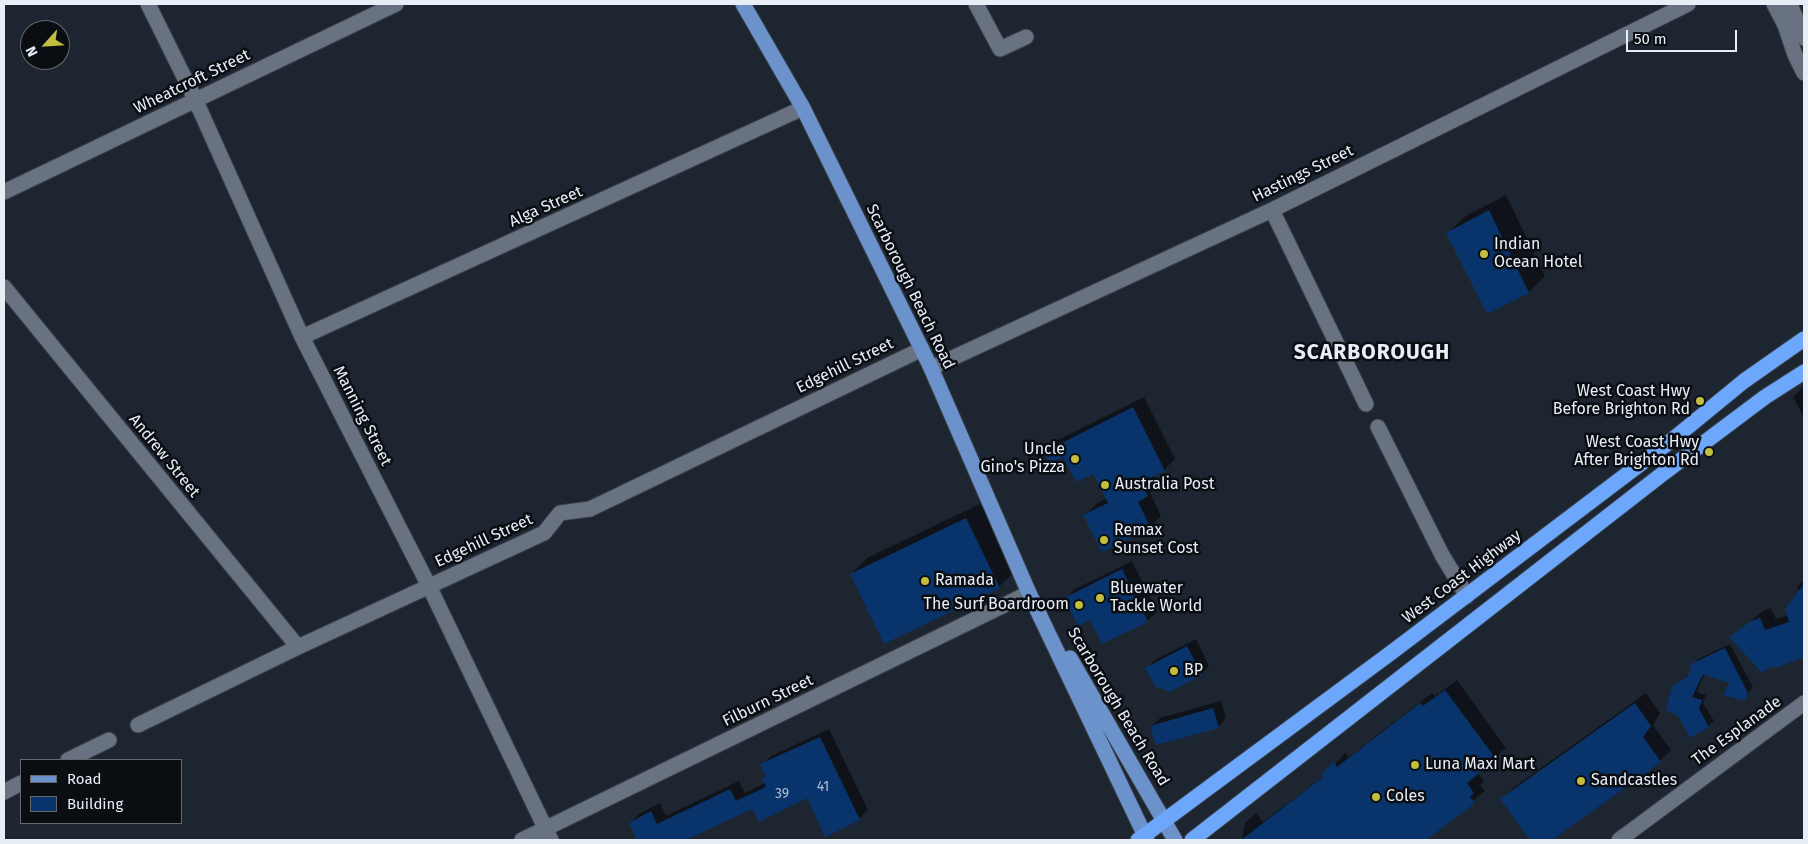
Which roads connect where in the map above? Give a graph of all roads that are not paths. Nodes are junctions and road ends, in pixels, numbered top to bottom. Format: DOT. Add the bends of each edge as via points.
graph roads {
  1 [pos="148,4"];
  2 [pos="396,4"];
  3 [pos="743,4"];
  4 [pos="976,4"];
  5 [pos="1688,4"];
  6 [pos="1774,4"];
  7 [pos="1790,4"];
  8 [pos="1026,37"];
  9 [pos="1804,38"];
  10 [pos="1804,73"];
  11 [pos="195,99"];
  12 [pos="804,108"];
  13 [pos="4,192"];
  14 [pos="1272,210"];
  15 [pos="4,287"];
  16 [pos="302,337"];
  17 [pos="1804,339"];
  18 [pos="922,349"];
  19 [pos="931,368"];
  20 [pos="1804,372"];
  21 [pos="1366,404"];
  22 [pos="1378,428"];
  23 [pos="429,586"];
  24 [pos="1029,593"];
  25 [pos="1467,596"];
  26 [pos="298,647"];
  27 [pos="1804,703"];
  28 [pos="138,725"];
  29 [pos="109,740"];
  30 [pos="70,759"];
  31 [pos="20,784"];
  32 [pos="4,792"];
  33 [pos="1166,821"];
  34 [pos="548,835"];
  35 [pos="1143,839"];
  36 [pos="522,840"];
  37 [pos="1175,840"];
  38 [pos="1192,840"];
  39 [pos="1619,840"];
  1 -- 11 [label="street, Manning Street"];
  2 -- 11 [label="street, Wheatcroft Street"];
  3 -- 12 [label="main road, Scarborough Beach Road"];
  4 -- 8 [label="street" via="1000,49"];
  5 -- 14 [label="street, Hastings Street"];
  6 -- 10 [label="street"];
  7 -- 9 [label="street"];
  11 -- 13 [label="street, Wheatcroft Street"];
  11 -- 16 [label="street, Manning Street"];
  12 -- 16 [label="street, Alga Street"];
  12 -- 18 [label="main road, Scarborough Beach Road"];
  14 -- 19 [label="street, Hastings Street"];
  14 -- 21 [label="street"];
  15 -- 26 [label="street, Andrew Street"];
  16 -- 23 [label="street, Manning Street"];
  17 -- 25 [label="highway, West Coast Highway" via="1744,381"];
  18 -- 19 [label="main road, Scarborough Beach Road"];
  18 -- 23 [label="street, Edgehill Street" via="590,509 560,513 544,533"];
  19 -- 24 [label="main road, Scarborough Beach Road"];
  20 -- 38 [label="highway" via="1765,397 1616,510"];
  22 -- 25 [label="street" via="1442,555"];
  23 -- 26 [label="street, Edgehill Street"];
  23 -- 34 [label="street, Manning Street"];
  24 -- 33 [label="main road, Scarborough Beach Road"];
  24 -- 34 [label="street, Filburn Street"];
  24 -- 35 [label="main road, Scarborough Beach Road"];
  25 -- 33 [label="highway, West Coast Highway"];
  26 -- 28 [label="street, Edgehill Street"];
  27 -- 39 [label="street, The Esplanade"];
  29 -- 30 [label="street"];
  31 -- 32 [label="street"];
  33 -- 35 [label="highway, West Coast Highway"];
  33 -- 37 [label="main road, Scarborough Beach Road"];
  34 -- 36 [label="street, Filburn Street"];
}
